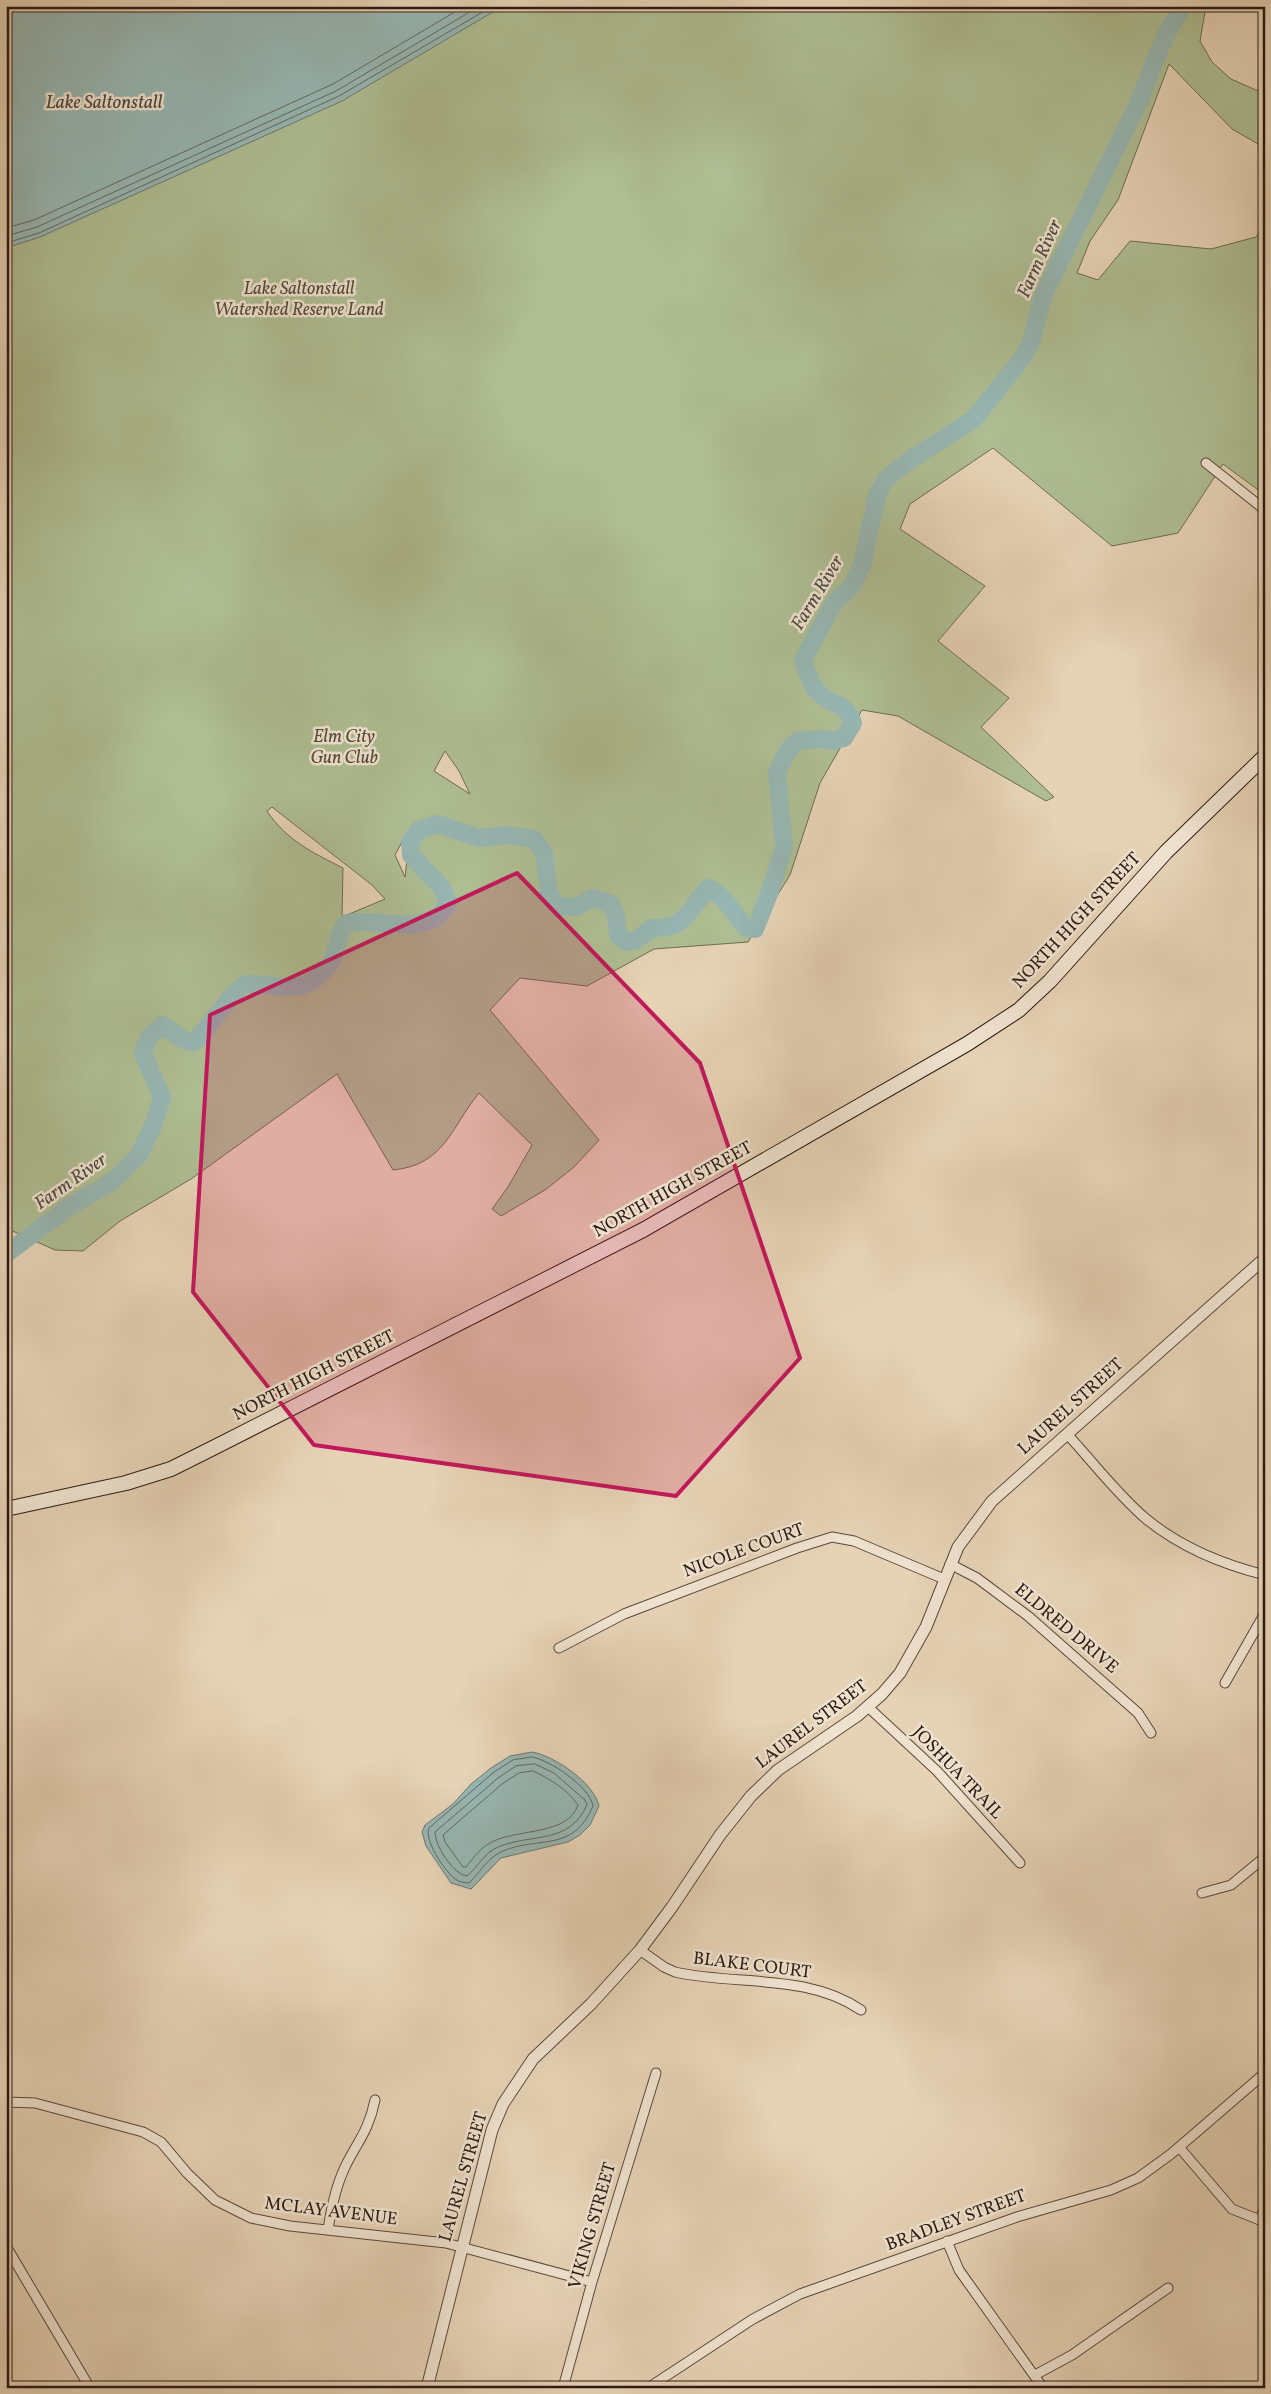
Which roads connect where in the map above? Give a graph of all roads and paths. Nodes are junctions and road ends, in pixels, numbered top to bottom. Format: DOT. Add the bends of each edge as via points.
graph roads {
  1 [pos="1206,463"];
  2 [pos="1265,510"];
  3 [pos="1265,756"];
  4 [pos="1265,1258"];
  5 [pos="1067,1434"];
  6 [pos="6,1510"];
  7 [pos="950,1564"];
  8 [pos="1265,1575"];
  9 [pos="944,1579"];
  10 [pos="1265,1613"];
  11 [pos="559,1648"];
  12 [pos="1225,1683"];
  13 [pos="868,1707"];
  14 [pos="1151,1733"];
  15 [pos="1265,1857"];
  16 [pos="1020,1863"];
  17 [pos="1202,1893"];
  18 [pos="640,1950"];
  19 [pos="862,2010"];
  20 [pos="656,2073"];
  21 [pos="1265,2074"];
  22 [pos="375,2100"];
  23 [pos="6,2102"];
  24 [pos="1179,2147"];
  25 [pos="1265,2209"];
  26 [pos="1262,2221"];
  27 [pos="328,2230"];
  28 [pos="947,2242"];
  29 [pos="6,2246"];
  30 [pos="462,2247"];
  31 [pos="592,2282"];
  32 [pos="1168,2288"];
  33 [pos="1035,2375"];
  34 [pos="90,2388"];
  35 [pos="427,2388"];
  36 [pos="563,2388"];
  37 [pos="648,2388"];
  38 [pos="1043,2388"];
  1 -- 2 [label="street"];
  3 -- 6 [label="main road, NORTH HIGH STREET" via="1160,858 1050,981 1018,1010 967,1044 643,1230 211,1449 171,1468 126,1483"];
  4 -- 5 [label="street, LAUREL STREET"];
  5 -- 7 [label="street, LAUREL STREET" via="992,1501 968,1532"];
  5 -- 8 [label="street" via="1133,1506 1162,1530 1207,1556"];
  7 -- 9 [label="street, LAUREL STREET"];
  7 -- 14 [label="street, ELDRED DRIVE" via="977,1578 1028,1616 1138,1713"];
  9 -- 11 [label="street, NICOLE COURT" via="863,1544 832,1537 633,1610"];
  9 -- 13 [label="street, LAUREL STREET" via="926,1627 909,1659"];
  10 -- 12 [label="street"];
  13 -- 16 [label="street, JOSHUA TRAIL" via="937,1771"];
  13 -- 18 [label="street, LAUREL STREET" via="782,1767 751,1796"];
  15 -- 17 [label="street" via="1231,1885"];
  18 -- 19 [label="street, BLAKE COURT" via="675,1972 809,1988 836,1995"];
  18 -- 30 [label="street, LAUREL STREET" via="591,2004 540,2051 512,2088 492,2130"];
  20 -- 31 [label="street, VIKING STREET"];
  21 -- 24 [label="street, BRADLEY STREET"];
  22 -- 27 [label="street" via="367,2131 339,2182"];
  23 -- 27 [label="street, MCLAY AVENUE" via="35,2103 143,2132 161,2142 201,2188 231,2210 265,2222"];
  24 -- 26 [label="street" via="1222,2200 1236,2211"];
  24 -- 28 [label="street, BRADLEY STREET" via="1150,2170 1123,2185 1042,2208"];
  25 -- 26 [label="street"];
  27 -- 30 [label="street, MCLAY AVENUE"];
  28 -- 33 [label="street" via="959,2270"];
  28 -- 37 [label="street, BRADLEY STREET" via="774,2306"];
  29 -- 34 [label="street"];
  30 -- 31 [label="street, MCLAY AVENUE"];
  30 -- 35 [label="street, LAUREL STREET"];
  31 -- 36 [label="street, VIKING STREET"];
  32 -- 33 [label="street" via="1072,2355"];
  33 -- 38 [label="street"];
}
